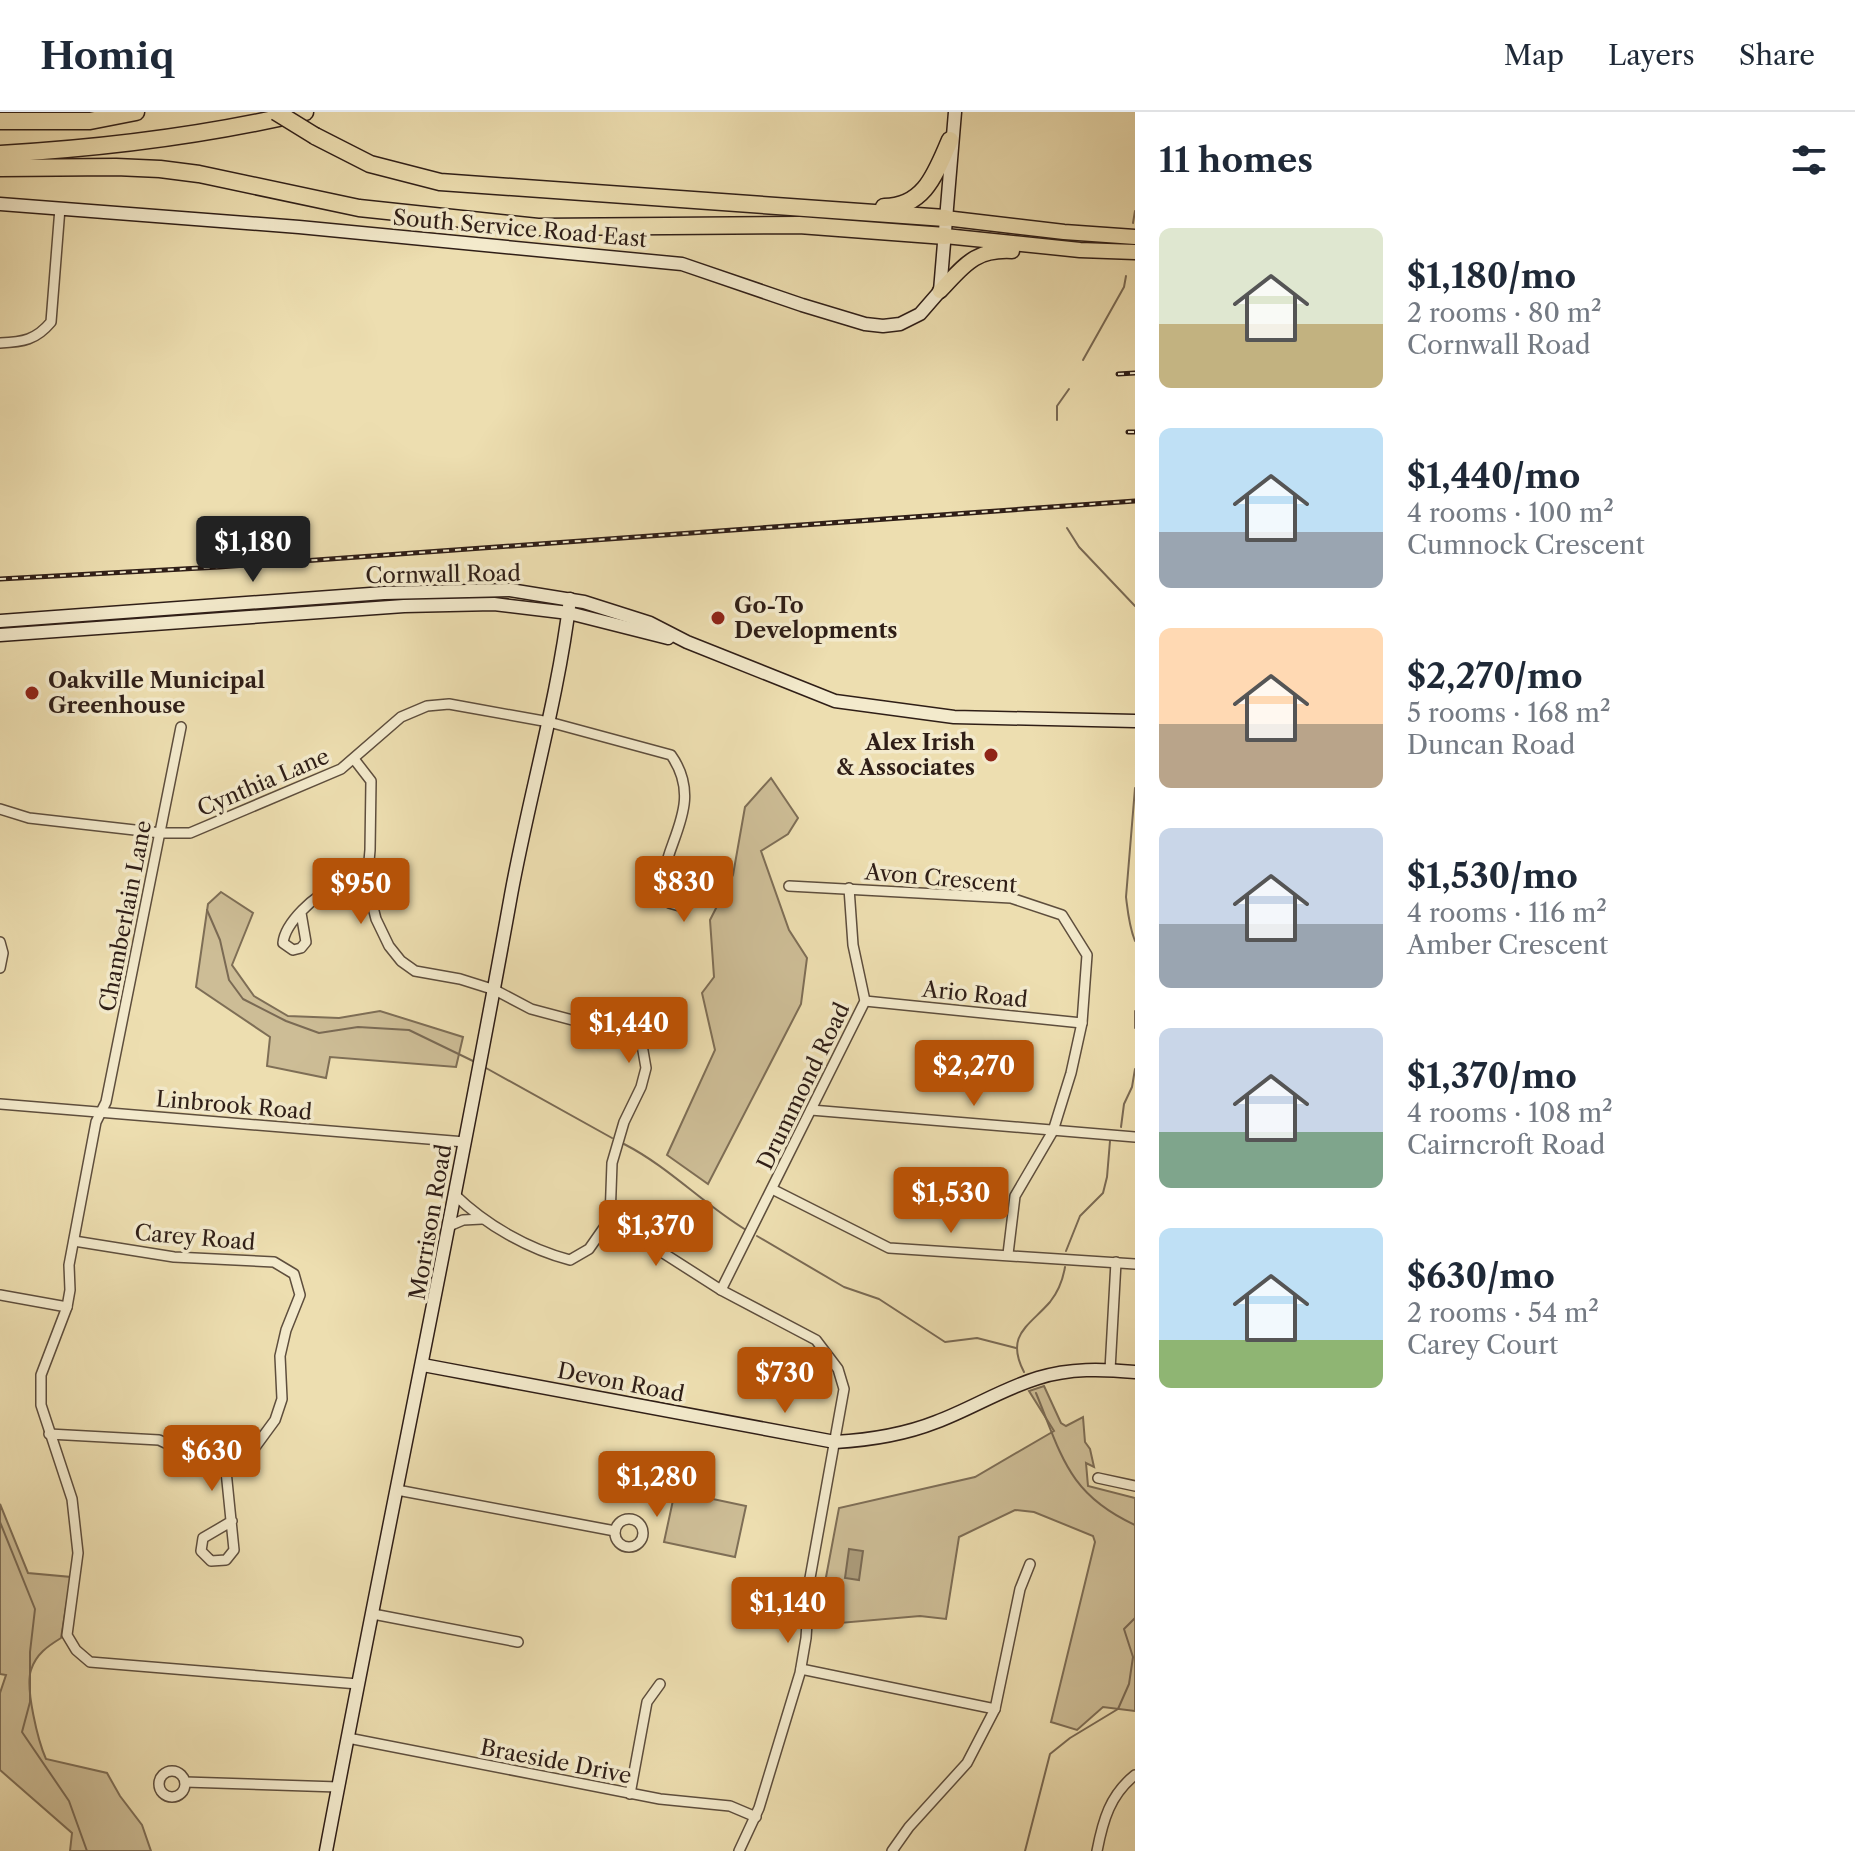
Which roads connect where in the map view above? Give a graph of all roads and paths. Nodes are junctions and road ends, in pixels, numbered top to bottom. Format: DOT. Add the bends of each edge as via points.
graph roads {
  1 [pos="67,112"];
  2 [pos="136,112"];
  3 [pos="276,112"];
  4 [pos="305,112"];
  5 [pos="955,112"];
  6 [pos="2,121"];
  7 [pos="950,140"];
  8 [pos="0,154"];
  9 [pos="0,168"];
  10 [pos="0,204"];
  11 [pos="60,208"];
  12 [pos="839,211"];
  13 [pos="945,218"];
  14 [pos="945,236"];
  15 [pos="1135,237"];
  16 [pos="1080,250"];
  17 [pos="1135,252"];
  18 [pos="940,291"];
  19 [pos="0,343"];
  20 [pos="569,606"];
  21 [pos="0,621"];
  22 [pos="0,635"];
  23 [pos="1135,721"];
  24 [pos="549,722"];
  25 [pos="181,727"];
  26 [pos="354,759"];
  27 [pos="0,809"];
  28 [pos="161,833"];
  29 [pos="669,858"];
  30 [pos="367,884"];
  31 [pos="789,886"];
  32 [pos="849,888"];
  33 [pos="301,913"];
  34 [pos="0,942"];
  35 [pos="0,968"];
  36 [pos="495,990"];
  37 [pos="865,1001"];
  38 [pos="1082,1023"];
  39 [pos="0,1104"];
  40 [pos="811,1110"];
  41 [pos="102,1112"];
  42 [pos="1053,1131"];
  43 [pos="1135,1137"];
  44 [pos="465,1142"];
  45 [pos="772,1189"];
  46 [pos="455,1195"];
  47 [pos="482,1219"];
  48 [pos="610,1219"];
  49 [pos="449,1226"];
  50 [pos="74,1241"];
  51 [pos="1008,1254"];
  52 [pos="1116,1262"];
  53 [pos="1135,1264"];
  54 [pos="721,1290"];
  55 [pos="0,1295"];
  56 [pos="67,1307"];
  57 [pos="423,1365"];
  58 [pos="1110,1370"];
  59 [pos="1135,1372"];
  60 [pos="49,1434"];
  61 [pos="835,1442"];
  62 [pos="225,1461"];
  63 [pos="1098,1478"];
  64 [pos="1135,1486"];
  65 [pos="397,1490"];
  66 [pos="232,1521"];
  67 [pos="615,1531"];
  68 [pos="1030,1564"];
  69 [pos="373,1614"];
  70 [pos="518,1642"];
  71 [pos="801,1669"];
  72 [pos="358,1684"];
  73 [pos="660,1684"];
  74 [pos="995,1709"];
  75 [pos="348,1738"];
  76 [pos="1135,1775"];
  77 [pos="185,1782"];
  78 [pos="338,1787"];
  79 [pos="630,1794"];
  80 [pos="756,1817"];
  81 [pos="326,1851"];
  82 [pos="739,1851"];
  83 [pos="892,1851"];
  84 [pos="1097,1851"];
  1 -- 6 [label="highway"];
  2 -- 6 [label="highway" via="90,121"];
  3 -- 12 [label="highway, bridge" via="370,164 440,182"];
  4 -- 8 [label="highway" via="94,149"];
  5 -- 7 [label="street"];
  7 -- 12 [label="highway" via="934,179 909,202"];
  7 -- 13 [label="street"];
  9 -- 14 [label="highway" via="160,169 359,208 538,227 799,225"];
  10 -- 11 [label="street, South Service Road East"];
  11 -- 18 [label="street, South Service Road East" via="682,264 883,326 920,314"];
  11 -- 19 [label="street" via="51,322 25,342"];
  12 -- 13 [label="highway"];
  13 -- 14 [label="street"];
  13 -- 15 [label="main road"];
  14 -- 16 [label="main road"];
  14 -- 18 [label="street"];
  16 -- 17 [label="main road"];
  16 -- 18 [label="main road" via="979,254"];
  20 -- 21 [label="street, Cornwall Road" via="510,590 461,589"];
  20 -- 22 [label="street, Cornwall Road" via="446,604"];
  20 -- 23 [label="street, Cornwall Road" via="687,642 835,701 954,717"];
  20 -- 24 [label="street, Morrison Road"];
  24 -- 26 [label="street, Cynthia Lane" via="449,704 427,706 401,717"];
  24 -- 29 [label="street, Cynthia Lane" via="671,755 685,793"];
  24 -- 36 [label="street, Morrison Road"];
  25 -- 28 [label="street, Chamberlain Lane"];
  26 -- 28 [label="street, Cynthia Lane" via="190,833"];
  26 -- 30 [label="street" via="371,781"];
  27 -- 28 [label="street, Cynthia Lane" via="29,818"];
  28 -- 41 [label="street, Chamberlain Lane"];
  29 -- 29 [label="street" via="662,890 669,903 683,907 696,892"];
  30 -- 33 [label="street" via="332,889"];
  30 -- 36 [label="street" via="376,919 401,961 415,971"];
  31 -- 32 [label="street, Avon Crescent"];
  32 -- 37 [label="street, Drummond Road" via="853,945"];
  32 -- 38 [label="street, Avon Crescent" via="1011,898 1062,915 1087,955"];
  34 -- 35 [label="street"];
  36 -- 44 [label="street, Morrison Road"];
  36 -- 48 [label="street" via="531,1009 625,1034 642,1045 646,1068 612,1163"];
  37 -- 38 [label="street, Ario Road"];
  37 -- 40 [label="street, Drummond Road"];
  38 -- 42 [label="street, Avon Crescent"];
  39 -- 41 [label="street, Linbrook Road"];
  40 -- 42 [label="street"];
  40 -- 45 [label="street, Drummond Road"];
  41 -- 44 [label="street, Linbrook Road"];
  41 -- 50 [label="street, Chamberlain Lane"];
  42 -- 43 [label="street"];
  42 -- 51 [label="street, Avon Crescent" via="1015,1196"];
  44 -- 46 [label="street, Morrison Road"];
  45 -- 51 [label="street" via="889,1248"];
  45 -- 54 [label="street, Drummond Road"];
  46 -- 47 [label="street"];
  46 -- 49 [label="street, Morrison Road"];
  47 -- 48 [label="street" via="545,1253 570,1260 589,1249"];
  47 -- 49 [label="street"];
  48 -- 54 [label="street"];
  49 -- 57 [label="street, Morrison Road"];
  50 -- 56 [label="street, Chamberlain Lane"];
  50 -- 62 [label="street, Carey Road" via="174,1257 274,1262 294,1274 300,1295 280,1356 282,1399 275,1420 253,1450"];
  51 -- 52 [label="street"];
  52 -- 53 [label="street"];
  52 -- 58 [label="street"];
  54 -- 61 [label="street" via="816,1340 829,1354 844,1389"];
  55 -- 56 [label="street"];
  56 -- 60 [label="street, Chamberlain Lane" via="41,1375 41,1405"];
  57 -- 61 [label="street, Devon Road"];
  57 -- 65 [label="street, Morrison Road"];
  58 -- 59 [label="street, Devon Road"];
  58 -- 61 [label="street, Devon Road" via="1038,1378 901,1434"];
  60 -- 62 [label="street" via="159,1440 193,1456"];
  60 -- 72 [label="street, Chamberlain Lane" via="72,1499 78,1553 67,1635 90,1662"];
  61 -- 71 [label="street" via="810,1578"];
  62 -- 66 [label="street"];
  63 -- 64 [label="street"];
  65 -- 67 [label="street"];
  65 -- 69 [label="street, Morrison Road"];
  66 -- 66 [label="street" via="232,1554 211,1561 201,1551 203,1538"];
  68 -- 74 [label="street"];
  69 -- 70 [label="street"];
  69 -- 72 [label="street, Morrison Road"];
  71 -- 74 [label="street"];
  71 -- 80 [label="street"];
  72 -- 75 [label="street, Morrison Road"];
  73 -- 79 [label="street" via="647,1702"];
  74 -- 83 [label="street" via="967,1763"];
  75 -- 78 [label="street, Morrison Road"];
  75 -- 79 [label="street, Braeside Drive"];
  76 -- 84 [label="street" via="1120,1787 1102,1823"];
  77 -- 78 [label="street"];
  78 -- 81 [label="street, Morrison Road"];
  79 -- 80 [label="street, Braeside Drive" via="730,1806"];
  80 -- 82 [label="street"];
}
